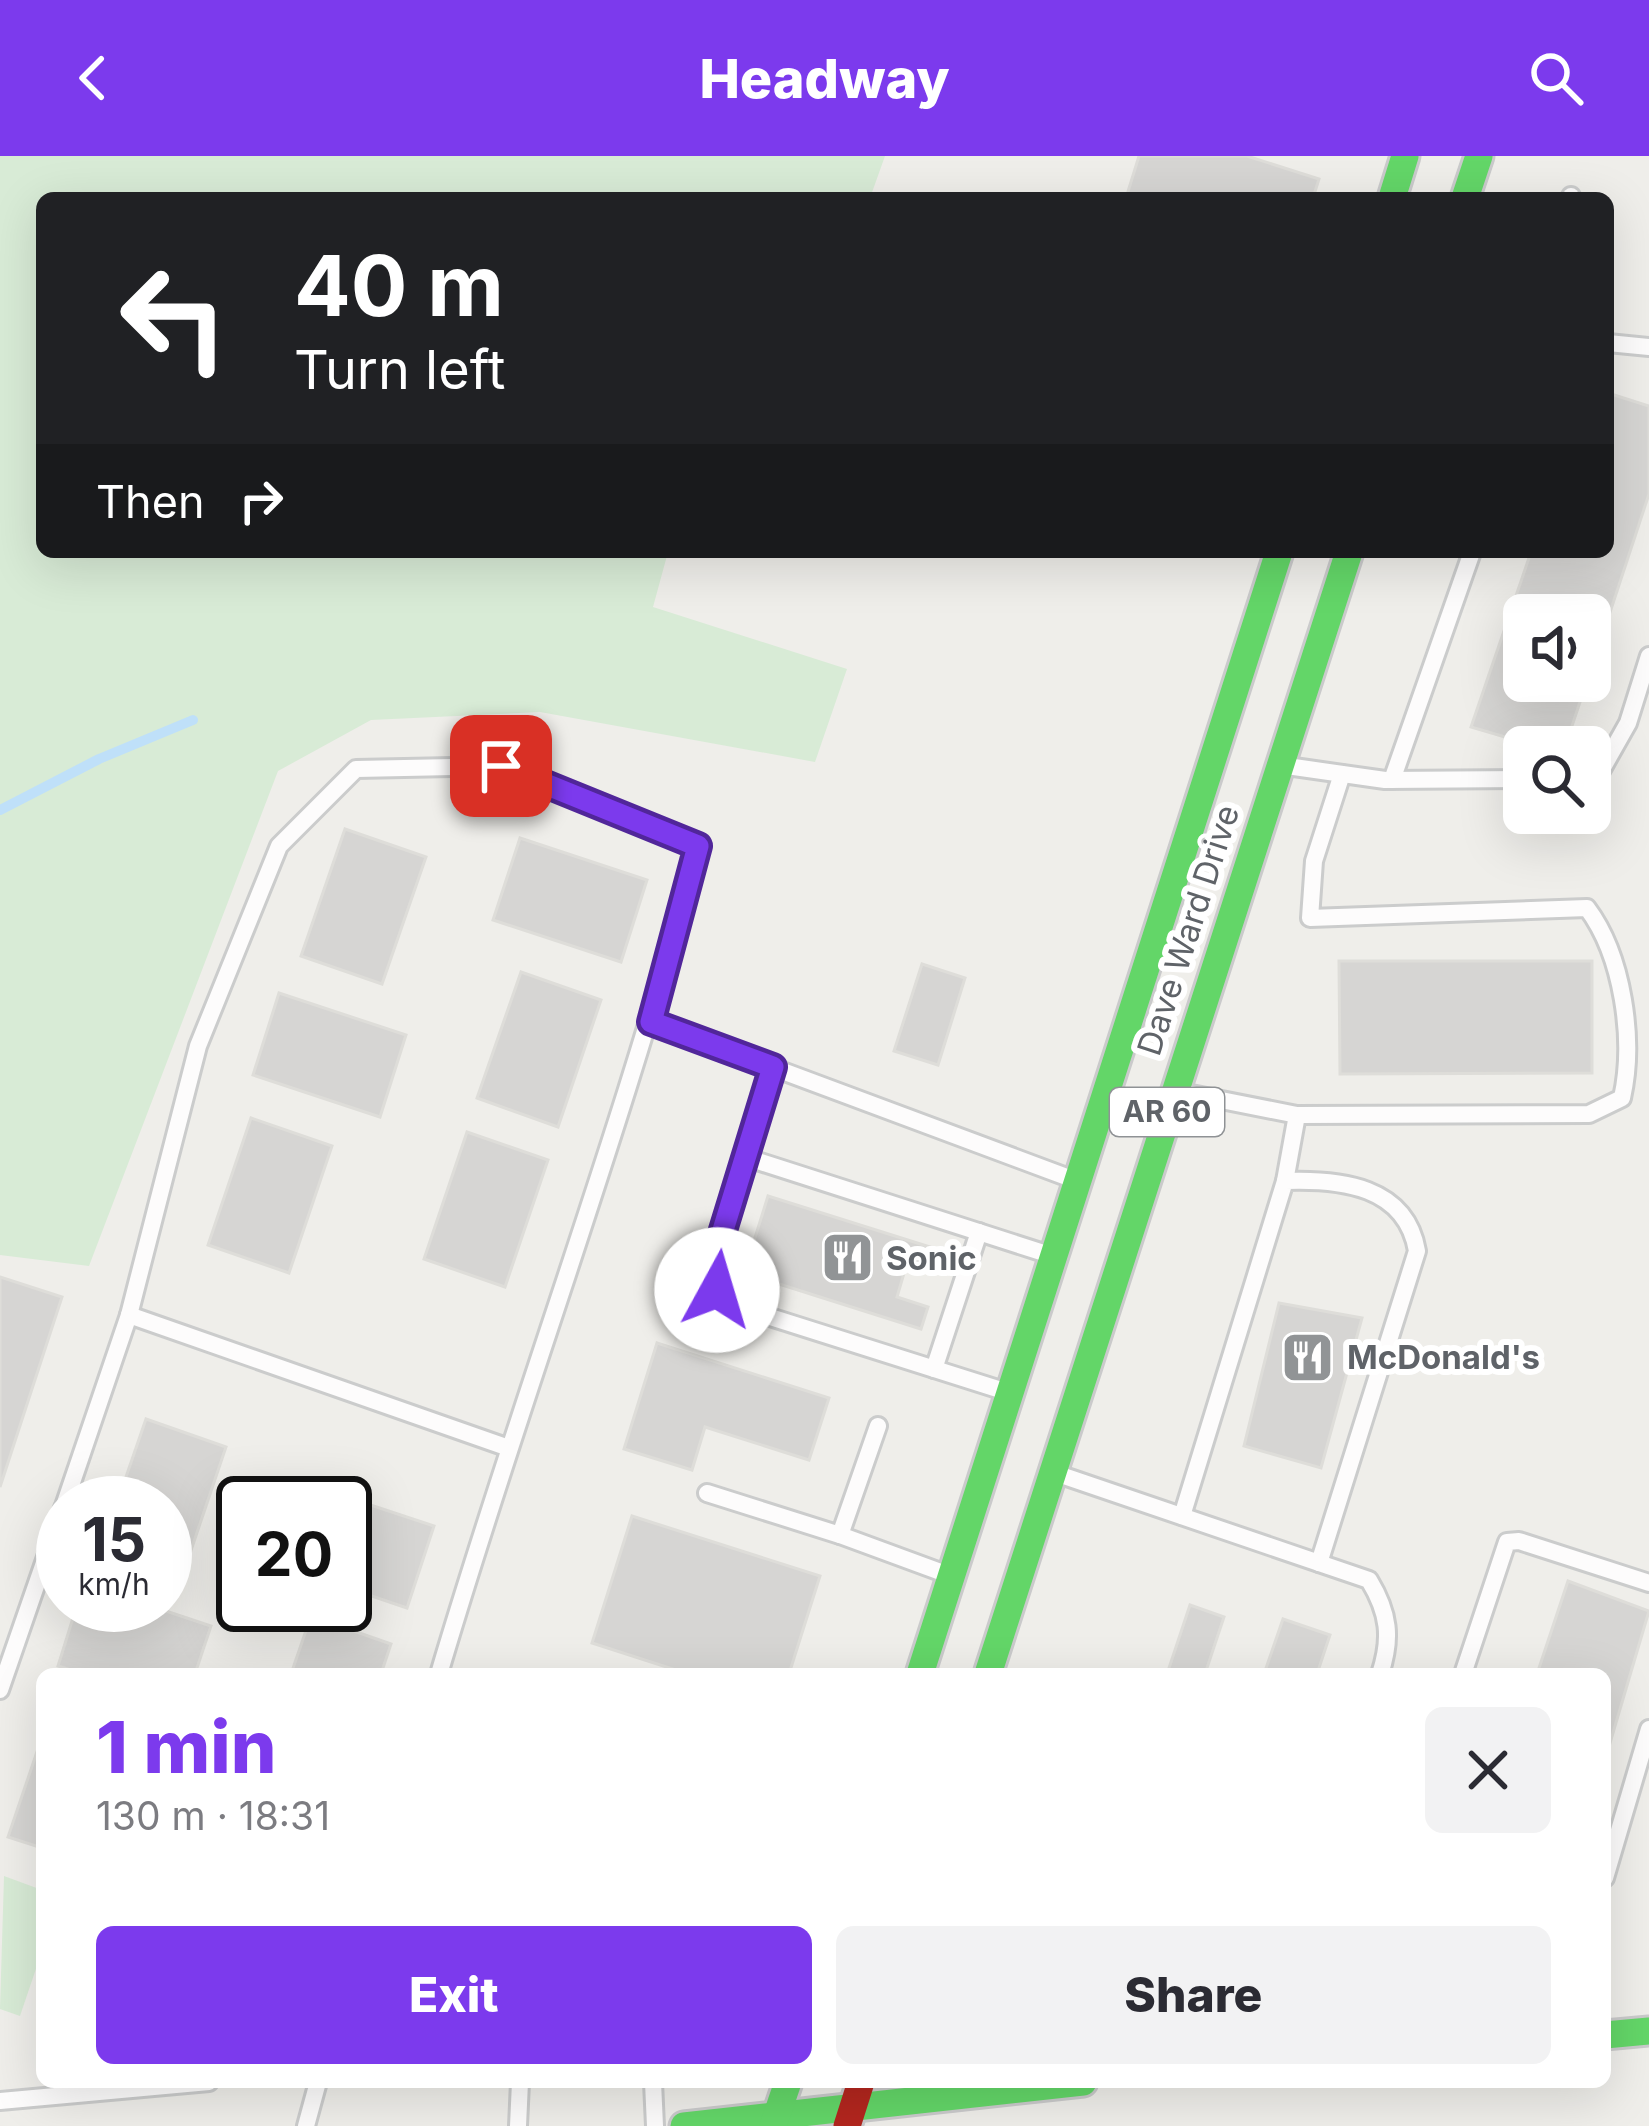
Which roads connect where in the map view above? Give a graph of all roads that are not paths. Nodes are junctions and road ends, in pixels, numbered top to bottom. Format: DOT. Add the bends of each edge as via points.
graph roads {
  1 [pos="1405,156"];
  2 [pos="1478,156"];
  3 [pos="1394,192"];
  4 [pos="1467,192"];
  5 [pos="1614,344"];
  6 [pos="1649,347"];
  7 [pos="1277,558"];
  8 [pos="1347,558"];
  9 [pos="1470,558"];
  10 [pos="1649,656"];
  11 [pos="1611,753"];
  12 [pos="1280,765"];
  13 [pos="1342,774"];
  14 [pos="1503,779"];
  15 [pos="1392,780"];
  16 [pos="651,1022"];
  17 [pos="773,1067"];
  18 [pos="1174,1090"];
  19 [pos="1298,1114"];
  20 [pos="746,1157"];
  21 [pos="1078,1181"];
  22 [pos="1285,1181"];
  23 [pos="980,1232"];
  24 [pos="1054,1256"];
  25 [pos="130,1315"];
  26 [pos="934,1369"];
  27 [pos="1010,1393"];
  28 [pos="878,1426"];
  29 [pos="506,1447"];
  30 [pos="1052,1472"];
  31 [pos="74,1476"];
  32 [pos="707,1493"];
  33 [pos="1182,1516"];
  34 [pos="840,1535"];
  35 [pos="1319,1563"];
  36 [pos="951,1576"];
  37 [pos="1649,1583"];
  38 [pos="36,1586"];
  39 [pos="441,1668"];
  40 [pos="922,1668"];
  41 [pos="990,1668"];
  42 [pos="1381,1668"];
  43 [pos="1465,1668"];
  44 [pos="0,1690"];
  45 [pos="1649,1729"];
  46 [pos="1611,1858"];
  47 [pos="1649,2030"];
  48 [pos="1611,2034"];
  49 [pos="143,2088"];
  50 [pos="316,2088"];
  51 [pos="520,2088"];
  52 [pos="652,2088"];
  53 [pos="786,2088"];
  54 [pos="1023,2088"];
  55 [pos="0,2101"];
  56 [pos="853,2105"];
  57 [pos="775,2120"];
  58 [pos="306,2126"];
  59 [pos="518,2126"];
  60 [pos="655,2126"];
  61 [pos="685,2126"];
  1 -- 3 [label="main road"];
  2 -- 4 [label="main road"];
  5 -- 6 [label="lane"];
  7 -- 21 [label="main road, Dave Ward Drive / AR 60"];
  8 -- 12 [label="main road, Dave Ward Drive / AR 60"];
  9 -- 15 [label="lane"];
  10 -- 11 [label="lane"];
  12 -- 13 [label="lane"];
  12 -- 18 [label="main road, Dave Ward Drive / AR 60"];
  13 -- 15 [label="lane"];
  13 -- 19 [label="lane" via="1313,861 1310,918 1587,908 1607,935 1630,1061 1622,1099 1589,1114"];
  14 -- 15 [label="lane"];
  16 -- 17 [label="lane"];
  16 -- 25 [label="lane" via="698,846 501,766 356,769 279,846 198,1046"];
  16 -- 29 [label="lane"];
  17 -- 20 [label="lane"];
  17 -- 21 [label="lane"];
  18 -- 19 [label="lane"];
  18 -- 30 [label="main road, Dave Ward Drive / AR 60"];
  19 -- 22 [label="lane"];
  20 -- 23 [label="lane"];
  20 -- 26 [label="lane" via="712,1266 729,1304"];
  21 -- 24 [label="main road, Dave Ward Drive / AR 60"];
  22 -- 33 [label="lane"];
  22 -- 35 [label="lane" via="1352,1186 1386,1198 1412,1223 1417,1251"];
  23 -- 24 [label="lane"];
  23 -- 26 [label="lane"];
  24 -- 27 [label="main road, Dave Ward Drive / AR 60"];
  25 -- 29 [label="lane"];
  25 -- 31 [label="lane"];
  26 -- 27 [label="lane"];
  27 -- 36 [label="main road, Dave Ward Drive / AR 60"];
  28 -- 34 [label="lane"];
  29 -- 39 [label="lane"];
  30 -- 33 [label="lane"];
  30 -- 41 [label="main road, Dave Ward Drive / AR 60"];
  32 -- 34 [label="lane"];
  33 -- 35 [label="lane"];
  34 -- 36 [label="lane"];
  35 -- 42 [label="lane" via="1369,1580 1381,1600 1389,1648"];
  36 -- 40 [label="main road, Dave Ward Drive / AR 60"];
  37 -- 43 [label="lane" via="1507,1542"];
  38 -- 44 [label="lane"];
  45 -- 46 [label="lane"];
  47 -- 48 [label="main road"];
  49 -- 55 [label="lane"];
  50 -- 58 [label="lane"];
  51 -- 59 [label="lane"];
  52 -- 60 [label="lane"];
  53 -- 57 [label="main road"];
  54 -- 56 [label="main road"];
  56 -- 57 [label="main road"];
  57 -- 61 [label="main road"];
}
